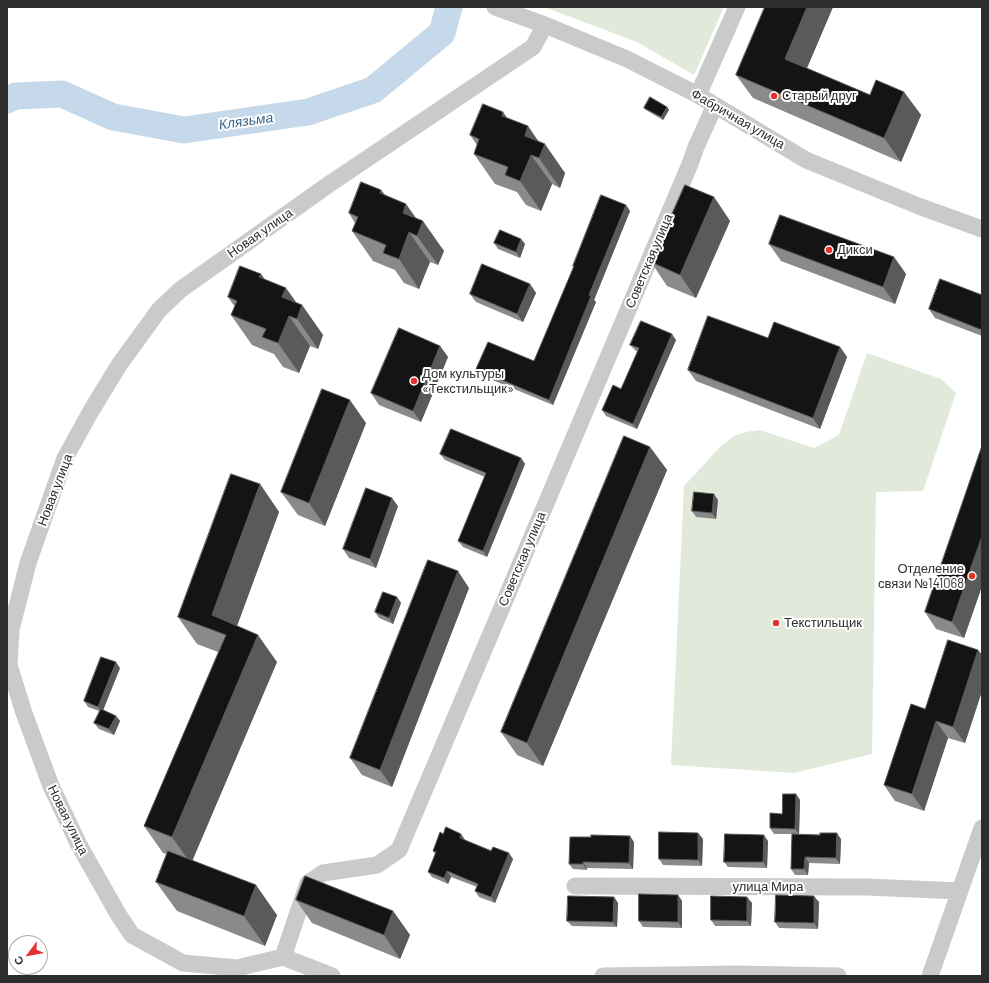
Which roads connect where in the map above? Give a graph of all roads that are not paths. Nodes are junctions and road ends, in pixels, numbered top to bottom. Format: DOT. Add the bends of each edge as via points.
graph roads {
  1 [pos="495,7"];
  2 [pos="737,7"];
  3 [pos="545,25"];
  4 [pos="698,94"];
  5 [pos="715,105"];
  6 [pos="982,229"];
  7 [pos="982,828"];
  8 [pos="575,886"];
  9 [pos="960,891"];
  10 [pos="283,957"];
  11 [pos="332,976"];
  12 [pos="603,976"];
  13 [pos="838,976"];
  14 [pos="930,976"];
  1 -- 3 [label="street, Фабричная улица"];
  2 -- 4 [label="street"];
  3 -- 4 [label="street, Фабричная улица" via="627,59"];
  3 -- 10 [label="street, Новая улица" via="533,47 328,185 180,290 159,310 119,365 65,458 28,563 11,630 9,665 51,786 79,845 118,914 132,935 183,962 237,968"];
  4 -- 5 [label="street, Фабричная улица"];
  5 -- 6 [label="street, Фабричная улица" via="806,160 921,208"];
  5 -- 10 [label="street, Советская улица" via="399,850 377,865 323,873 308,883"];
  7 -- 9 [label="street"];
  8 -- 9 [label="street, улица Мира" via="867,887"];
  9 -- 14 [label="street"];
  10 -- 11 [label="street"];
  12 -- 13 [label="street"];
}
